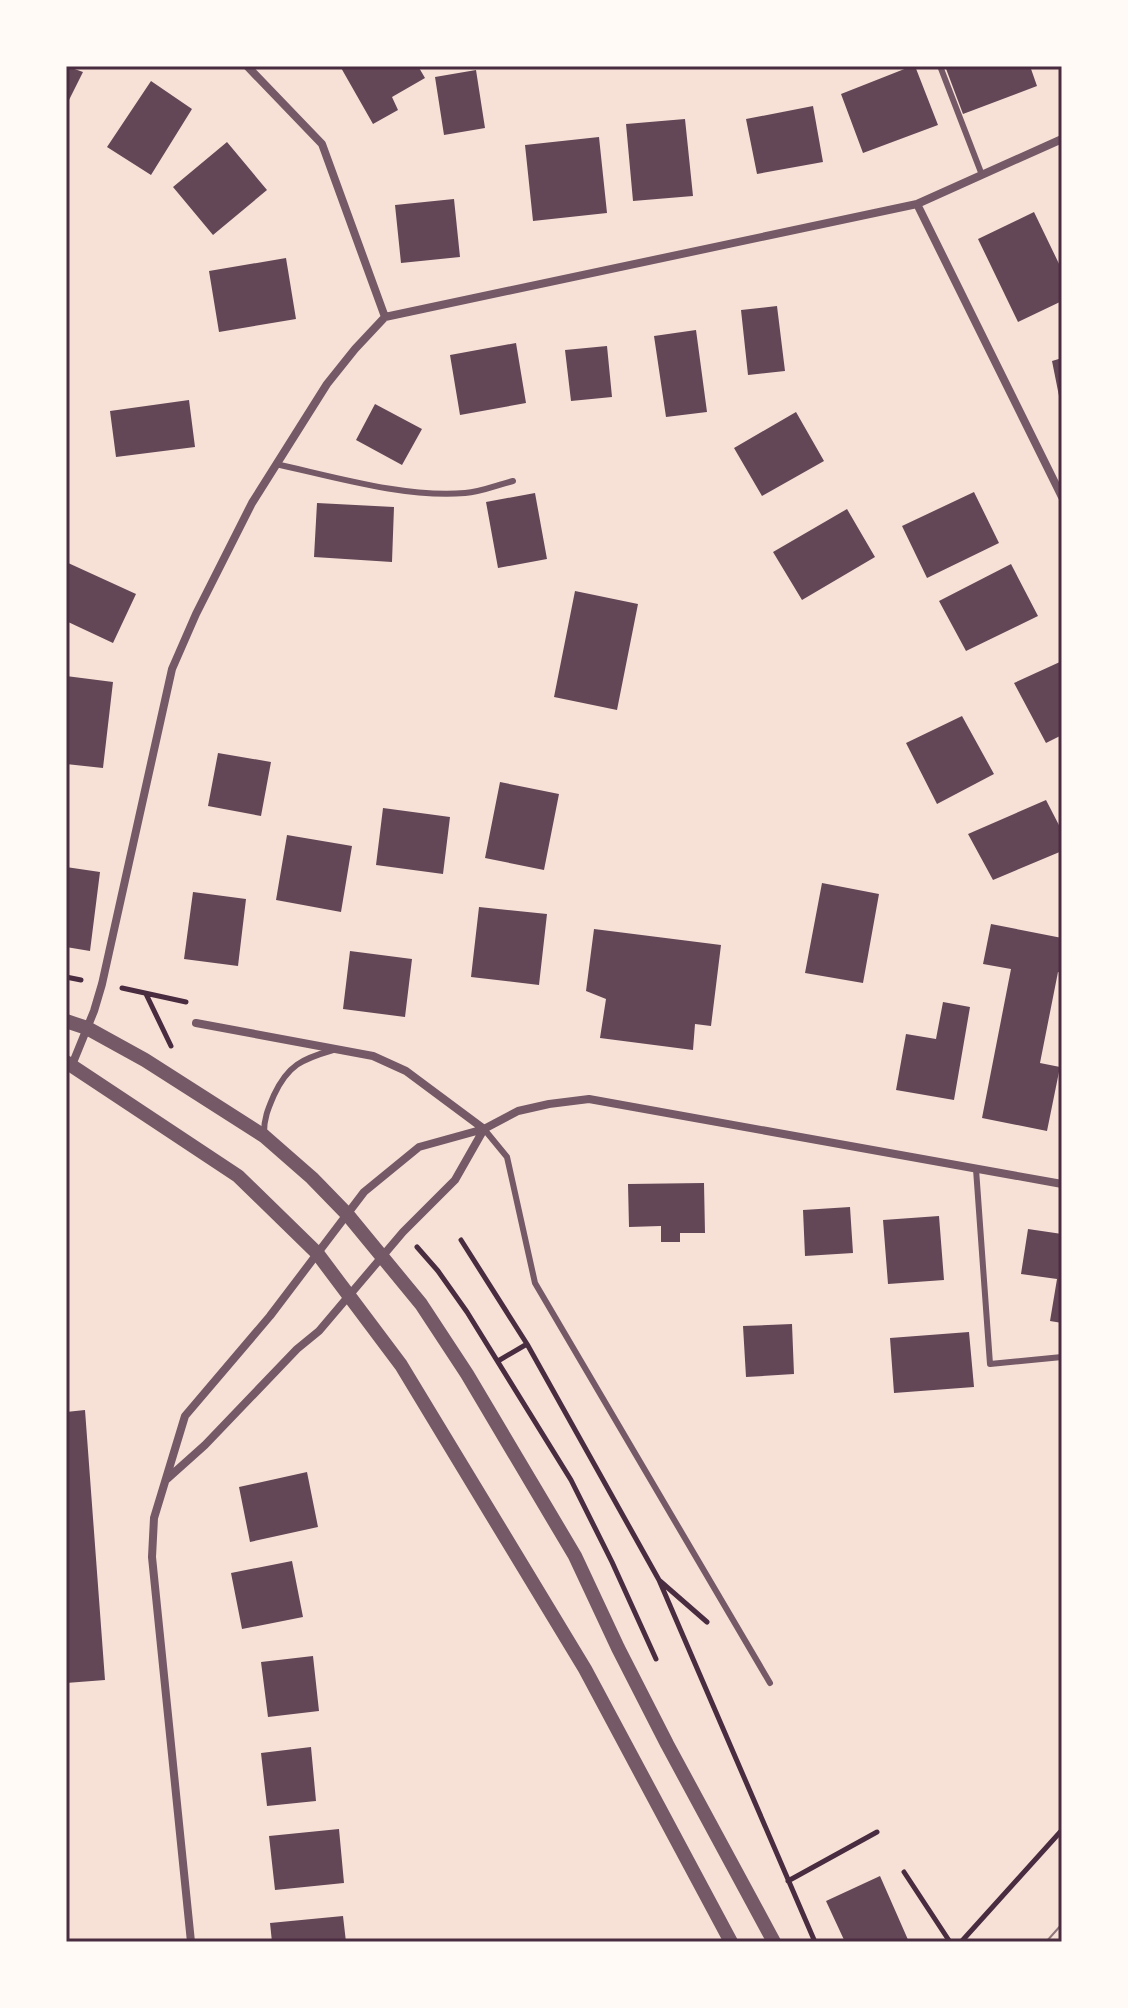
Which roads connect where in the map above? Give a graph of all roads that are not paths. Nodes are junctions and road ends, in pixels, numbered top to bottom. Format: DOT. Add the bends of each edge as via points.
graph roads {
  1 [pos="247,66"];
  2 [pos="940,66"];
  3 [pos="1062,139"];
  4 [pos="982,175"];
  5 [pos="917,204"];
  6 [pos="385,317"];
  7 [pos="276,464"];
  8 [pos="1058,479"];
  9 [pos="513,481"];
  10 [pos="1062,497"];
  11 [pos="66,1021"];
  12 [pos="196,1023"];
  13 [pos="87,1028"];
  14 [pos="333,1050"];
  15 [pos="69,1063"];
  16 [pos="484,1129"];
  17 [pos="264,1136"];
  18 [pos="976,1169"];
  19 [pos="1062,1184"];
  20 [pos="347,1214"];
  21 [pos="317,1253"];
  22 [pos="383,1255"];
  23 [pos="349,1297"];
  24 [pos="1062,1357"];
  25 [pos="165,1481"];
  26 [pos="770,1683"];
  27 [pos="191,1942"];
  28 [pos="731,1942"];
  29 [pos="774,1942"];
  1 -- 6 [label="street" via="322,144"];
  2 -- 4 [label="lane"];
  3 -- 4 [label="street"];
  4 -- 5 [label="street"];
  5 -- 6 [label="street"];
  5 -- 8 [label="street"];
  6 -- 7 [label="street" via="327,384"];
  7 -- 9 [label="lane" via="430,493 467,493"];
  7 -- 13 [label="street" via="219,566 172,669 102,984"];
  8 -- 10 [label="street"];
  11 -- 13 [label="street"];
  12 -- 14 [label="street"];
  13 -- 15 [label="street"];
  13 -- 17 [label="street"];
  14 -- 16 [label="street" via="373,1056 406,1071"];
  14 -- 17 [label="lane" via="305,1058 283,1075 264,1116"];
  15 -- 21 [label="street" via="238,1176"];
  16 -- 18 [label="street" via="518,1111 589,1099"];
  16 -- 20 [label="street" via="419,1147 364,1192"];
  16 -- 22 [label="street" via="455,1180"];
  16 -- 26 [label="lane" via="507,1157 535,1283"];
  17 -- 20 [label="street"];
  18 -- 19 [label="street"];
  18 -- 24 [label="lane" via="990,1364"];
  20 -- 21 [label="street"];
  20 -- 22 [label="street"];
  21 -- 23 [label="street"];
  21 -- 25 [label="street" via="185,1416"];
  22 -- 23 [label="street"];
  22 -- 29 [label="street" via="467,1374 575,1556 667,1744"];
  23 -- 25 [label="street"];
  23 -- 28 [label="street" via="401,1365 585,1669"];
  25 -- 27 [label="street" via="154,1518 152,1557"];
}
